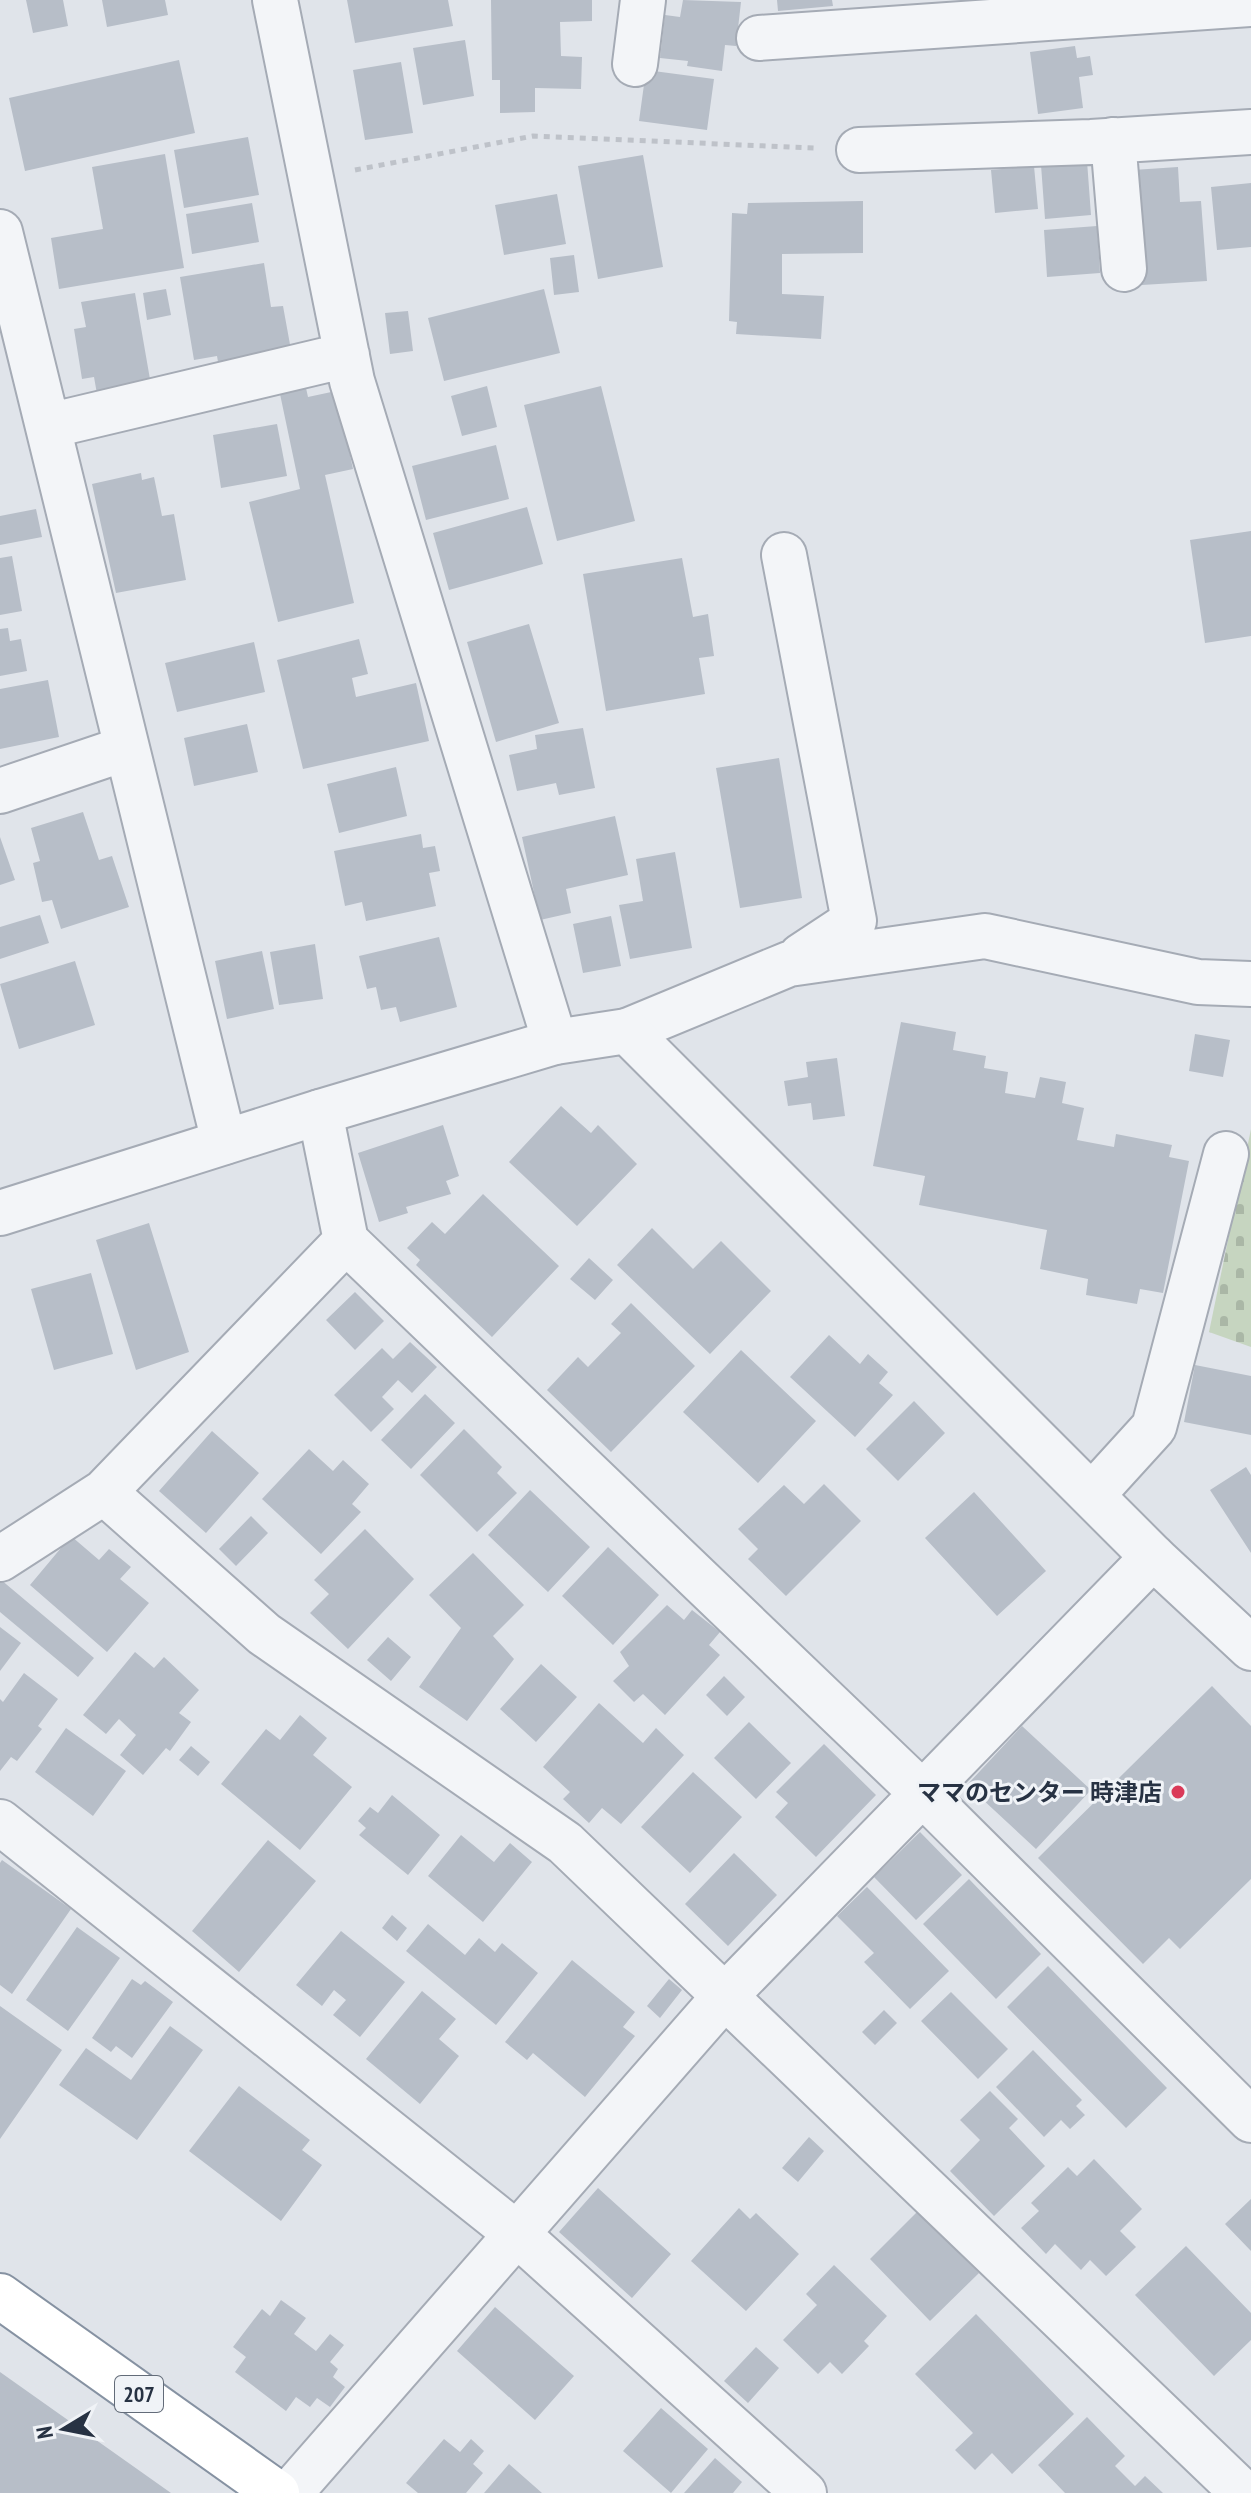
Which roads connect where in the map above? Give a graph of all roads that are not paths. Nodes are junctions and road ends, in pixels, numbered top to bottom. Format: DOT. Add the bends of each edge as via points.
graph roads {
  1 [pos="275,0"];
  2 [pos="643,0"];
  3 [pos="1251,4"];
  4 [pos="759,38"];
  5 [pos="635,64"];
  6 [pos="1251,132"];
  7 [pos="1113,140"];
  8 [pos="859,150"];
  9 [pos="0,232"];
  10 [pos="1124,269"];
  11 [pos="347,355"];
  12 [pos="48,426"];
  13 [pos="784,555"];
  14 [pos="127,748"];
  15 [pos="0,791"];
  16 [pos="789,964"];
  17 [pos="1251,984"];
  18 [pos="627,1031"];
  19 [pos="555,1042"];
  20 [pos="320,1112"];
  21 [pos="224,1142"];
  22 [pos="1226,1154"];
  23 [pos="0,1213"];
  24 [pos="346,1241"];
  25 [pos="104,1492"];
  26 [pos="1093,1494"];
  27 [pos="1153,1557"];
  28 [pos="0,1559"];
  29 [pos="1251,1648"];
  30 [pos="922,1793"];
  31 [pos="0,1822"];
  32 [pos="724,1997"];
  33 [pos="1251,2120"];
  34 [pos="517,2234"];
  35 [pos="0,2296"];
  36 [pos="277,2493"];
  37 [pos="290,2493"];
  38 [pos="804,2493"];
  39 [pos="1243,2493"];
  1 -- 11 [label="street"];
  2 -- 5 [label="street"];
  3 -- 4 [label="street"];
  6 -- 7 [label="street"];
  7 -- 8 [label="street"];
  7 -- 10 [label="street"];
  9 -- 12 [label="street"];
  11 -- 12 [label="street"];
  11 -- 19 [label="street"];
  12 -- 14 [label="street"];
  13 -- 16 [label="street" via="854,921"];
  14 -- 15 [label="street"];
  14 -- 21 [label="street"];
  16 -- 17 [label="street" via="985,936 1198,982"];
  16 -- 18 [label="street"];
  18 -- 19 [label="street"];
  18 -- 26 [label="street"];
  19 -- 20 [label="street"];
  20 -- 21 [label="street"];
  20 -- 24 [label="street"];
  21 -- 23 [label="street"];
  22 -- 26 [label="street" via="1154,1427"];
  24 -- 25 [label="street"];
  24 -- 30 [label="street"];
  25 -- 28 [label="street"];
  25 -- 32 [label="street" via="264,1634 565,1843"];
  26 -- 27 [label="street"];
  27 -- 29 [label="street"];
  27 -- 30 [label="street"];
  30 -- 32 [label="street"];
  30 -- 33 [label="street"];
  31 -- 34 [label="street"];
  32 -- 34 [label="street"];
  32 -- 39 [label="street"];
  34 -- 37 [label="street"];
  34 -- 38 [label="street"];
  35 -- 36 [label="highway, 207"];
}
